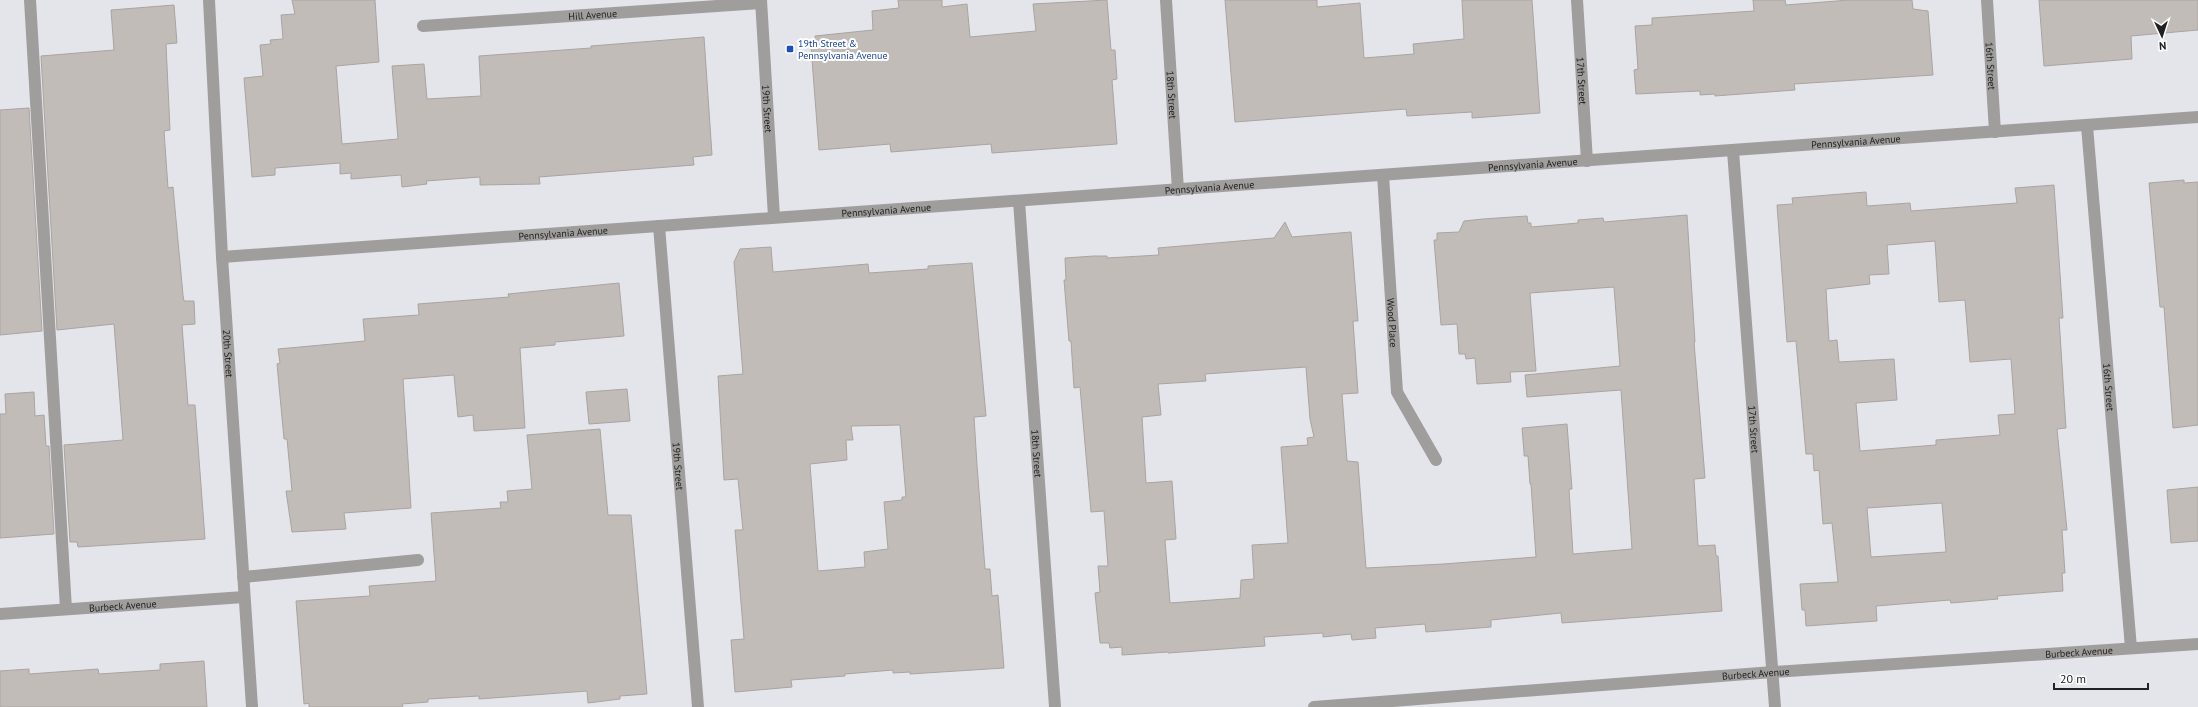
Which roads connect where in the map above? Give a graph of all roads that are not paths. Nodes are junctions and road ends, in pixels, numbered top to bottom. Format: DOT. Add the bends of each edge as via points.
graph roads {
  1 [pos="30,0"];
  2 [pos="209,0"];
  3 [pos="1166,0"];
  4 [pos="1577,0"];
  5 [pos="1987,0"];
  6 [pos="761,2"];
  7 [pos="423,26"];
  8 [pos="2198,117"];
  9 [pos="2087,126"];
  10 [pos="1995,132"];
  11 [pos="1733,151"];
  12 [pos="1587,161"];
  13 [pos="1382,175"];
  14 [pos="1178,190"];
  15 [pos="1018,201"];
  16 [pos="774,217"];
  17 [pos="659,226"];
  18 [pos="222,257"];
  19 [pos="1436,460"];
  20 [pos="418,560"];
  21 [pos="243,577"];
  22 [pos="244,597"];
  23 [pos="66,609"];
  24 [pos="0,614"];
  25 [pos="2198,644"];
  26 [pos="2131,648"];
  27 [pos="1773,672"];
  28 [pos="252,707"];
  29 [pos="698,707"];
  30 [pos="1055,707"];
  31 [pos="1314,707"];
  32 [pos="1775,707"];
  1 -- 23 [label="street"];
  2 -- 18 [label="street, 20th Street"];
  3 -- 14 [label="street, 18th Street"];
  4 -- 12 [label="street, 17th Street"];
  5 -- 10 [label="street, 16th Street"];
  6 -- 7 [label="street, Hill Avenue"];
  6 -- 16 [label="street, 19th Street"];
  8 -- 9 [label="street, Pennsylvania Avenue"];
  9 -- 10 [label="street, Pennsylvania Avenue"];
  9 -- 26 [label="street, 16th Street"];
  10 -- 11 [label="street, Pennsylvania Avenue"];
  11 -- 12 [label="street, Pennsylvania Avenue"];
  11 -- 27 [label="street, 17th Street"];
  12 -- 13 [label="street, Pennsylvania Avenue"];
  13 -- 14 [label="street, Pennsylvania Avenue"];
  13 -- 19 [label="street, Wood Place" via="1397,392"];
  14 -- 15 [label="street, Pennsylvania Avenue"];
  15 -- 16 [label="street, Pennsylvania Avenue"];
  15 -- 30 [label="street, 18th Street"];
  16 -- 17 [label="street, Pennsylvania Avenue"];
  17 -- 18 [label="street, Pennsylvania Avenue"];
  17 -- 29 [label="street, 19th Street"];
  18 -- 21 [label="street, 20th Street"];
  20 -- 21 [label="street"];
  21 -- 22 [label="street, 20th Street"];
  22 -- 23 [label="street, Burbeck Avenue"];
  22 -- 28 [label="street, 20th Street"];
  23 -- 24 [label="street, Burbeck Avenue"];
  25 -- 26 [label="street, Burbeck Avenue"];
  26 -- 27 [label="street, Burbeck Avenue"];
  27 -- 31 [label="street, Burbeck Avenue"];
  27 -- 32 [label="street, 17th Street"];
}
